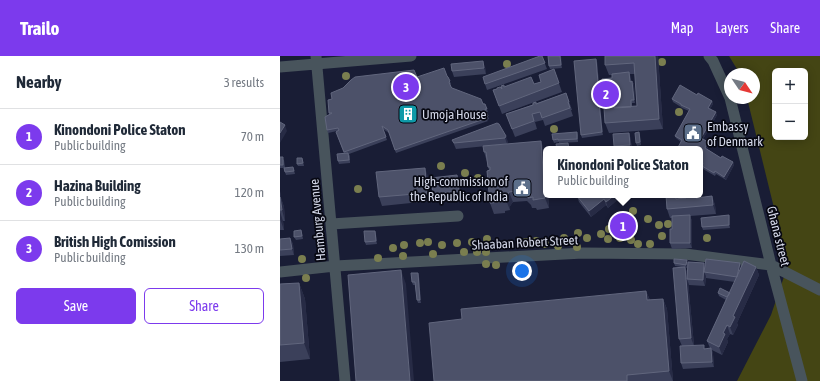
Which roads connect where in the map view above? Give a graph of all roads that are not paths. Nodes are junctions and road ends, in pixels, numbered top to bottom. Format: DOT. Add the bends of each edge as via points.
graph roads {
  1 [pos="412,56"];
  2 [pos="709,56"];
  3 [pos="316,60"];
  4 [pos="280,67"];
  5 [pos="724,85"];
  6 [pos="732,104"];
  7 [pos="458,216"];
  8 [pos="331,224"];
  9 [pos="772,265"];
  10 [pos="335,266"];
  11 [pos="280,272"];
  12 [pos="820,290"];
  13 [pos="345,381"];
  14 [pos="802,381"];
  1 -- 3 [label="street"];
  2 -- 5 [label="street, Ghana street"];
  3 -- 4 [label="street"];
  3 -- 8 [label="street, Hamburg Avenue"];
  6 -- 9 [label="street, Ghana street"];
  7 -- 8 [label="street"];
  8 -- 10 [label="street, Hamburg Avenue"];
  9 -- 10 [label="street, Shaaban Robert Street" via="685,254 583,254"];
  9 -- 12 [label="street"];
  9 -- 14 [label="street, Ghana street"];
  10 -- 11 [label="street, Shaaban Robert Street"];
  10 -- 13 [label="street, Hamburg Avenue"];
}
